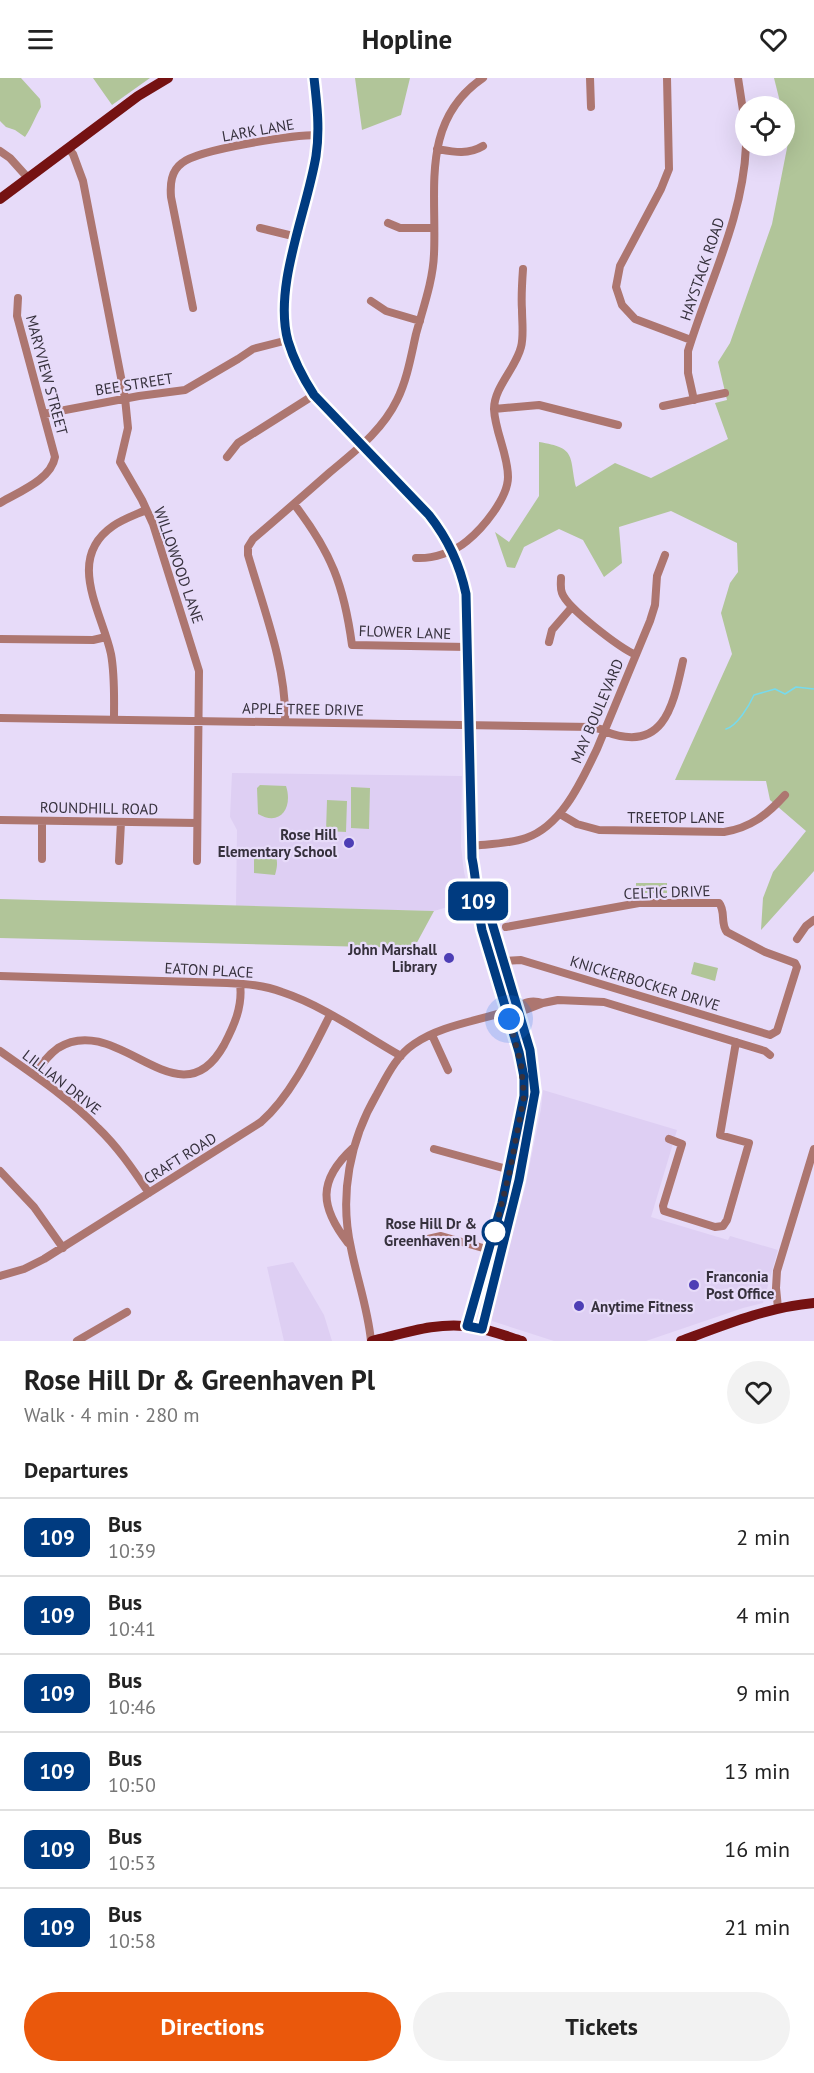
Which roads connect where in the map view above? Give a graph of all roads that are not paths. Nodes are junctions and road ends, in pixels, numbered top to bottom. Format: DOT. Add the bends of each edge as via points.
graph roads {
  1 [pos="168,78"];
  2 [pos="314,78"];
  3 [pos="483,78"];
  4 [pos="580,78"];
  5 [pos="667,78"];
  6 [pos="738,78"];
  7 [pos="590,79"];
  8 [pos="741,96"];
  9 [pos="591,107"];
  10 [pos="318,135"];
  11 [pos="483,146"];
  12 [pos="68,148"];
  13 [pos="437,149"];
  14 [pos="0,151"];
  15 [pos="745,156"];
  16 [pos="28,178"];
  17 [pos="0,199"];
  18 [pos="388,223"];
  19 [pos="261,228"];
  20 [pos="434,228"];
  21 [pos="297,237"];
  22 [pos="523,269"];
  23 [pos="18,298"];
  24 [pos="371,301"];
  25 [pos="194,308"];
  26 [pos="420,321"];
  27 [pos="288,340"];
  28 [pos="691,340"];
  29 [pos="725,393"];
  30 [pos="314,395"];
  31 [pos="125,398"];
  32 [pos="694,400"];
  33 [pos="663,406"];
  34 [pos="494,409"];
  35 [pos="44,414"];
  36 [pos="618,425"];
  37 [pos="362,445"];
  38 [pos="228,457"];
  39 [pos="0,503"];
  40 [pos="294,504"];
  41 [pos="147,510"];
  42 [pos="451,550"];
  43 [pos="665,555"];
  44 [pos="416,558"];
  45 [pos="561,578"];
  46 [pos="572,607"];
  47 [pos="106,637"];
  48 [pos="0,639"];
  49 [pos="549,642"];
  50 [pos="468,647"];
  51 [pos="636,655"];
  52 [pos="683,661"];
  53 [pos="0,718"];
  54 [pos="114,719"];
  55 [pos="199,721"];
  56 [pos="285,722"];
  57 [pos="469,725"];
  58 [pos="604,731"];
  59 [pos="785,795"];
  60 [pos="560,814"];
  61 [pos="0,820"];
  62 [pos="42,821"];
  63 [pos="121,822"];
  64 [pos="197,823"];
  65 [pos="471,846"];
  66 [pos="42,859"];
  67 [pos="120,861"];
  68 [pos="197,861"];
  69 [pos="478,894"];
  70 [pos="814,920"];
  71 [pos="506,927"];
  72 [pos="796,939"];
  73 [pos="504,961"];
  74 [pos="0,976"];
  75 [pos="240,984"];
  76 [pos="512,1010"];
  77 [pos="330,1015"];
  78 [pos="777,1031"];
  79 [pos="432,1035"];
  80 [pos="736,1042"];
  81 [pos="0,1051"];
  82 [pos="770,1055"];
  83 [pos="400,1056"];
  84 [pos="448,1070"];
  85 [pos="34,1075"];
  86 [pos="669,1139"];
  87 [pos="353,1148"];
  88 [pos="434,1149"];
  89 [pos="814,1149"];
  90 [pos="510,1170"];
  91 [pos="0,1171"];
  92 [pos="149,1193"];
  93 [pos="428,1239"];
  94 [pos="350,1245"];
  95 [pos="63,1248"];
  96 [pos="490,1250"];
  97 [pos="0,1276"];
  98 [pos="814,1303"];
  99 [pos="778,1308"];
  100 [pos="127,1312"];
  101 [pos="467,1326"];
  102 [pos="482,1329"];
  103 [pos="509,1339"];
  104 [pos="77,1341"];
  105 [pos="372,1341"];
  106 [pos="522,1341"];
  107 [pos="681,1341"];
  1 -- 12 [label="main road"];
  2 -- 10 [label="street"];
  3 -- 13 [label="street" via="457,102"];
  4 -- 7 [label="street"];
  5 -- 28 [label="street" via="669,169 620,266 616,287 622,305 635,319"];
  6 -- 8 [label="street"];
  7 -- 9 [label="street"];
  10 -- 21 [label="street"];
  10 -- 25 [label="street, LARK LANE" via="299,135 204,154 179,166 170,187"];
  11 -- 13 [label="street" via="467,152"];
  12 -- 16 [label="main road"];
  12 -- 31 [label="street, WILLOWOOD LANE" via="83,181"];
  13 -- 20 [label="street"];
  14 -- 16 [label="street"];
  15 -- 28 [label="street, HAYSTACK ROAD" via="735,216"];
  16 -- 17 [label="main road"];
  18 -- 20 [label="street" via="400,228"];
  19 -- 21 [label="street"];
  20 -- 26 [label="street" via="433,266"];
  21 -- 27 [label="street" via="285,295"];
  22 -- 34 [label="street" via="522,345"];
  23 -- 35 [label="street, MARYVIEW STREET" via="17,316"];
  24 -- 26 [label="street" via="386,311"];
  26 -- 37 [label="street" via="397,399 382,424"];
  27 -- 30 [label="street"];
  27 -- 31 [label="street, BEE STREET" via="253,348 185,390"];
  28 -- 32 [label="street, HAYSTACK ROAD" via="687,364"];
  29 -- 32 [label="street"];
  30 -- 37 [label="street"];
  30 -- 38 [label="street" via="238,443"];
  31 -- 35 [label="street, BEE STREET"];
  31 -- 41 [label="street, WILLOWOOD LANE" via="128,428 120,462"];
  32 -- 33 [label="street"];
  34 -- 36 [label="street" via="539,405"];
  34 -- 42 [label="street" via="507,468 506,490 467,541"];
  35 -- 39 [label="street, MARYVIEW STREET" via="55,451 52,468"];
  37 -- 40 [label="street"];
  37 -- 42 [label="street" via="429,515"];
  40 -- 50 [label="street, FLOWER LANE" via="320,539 335,571 348,613 352,645"];
  40 -- 56 [label="street" via="245,546 282,676"];
  41 -- 47 [label="street" via="110,528 92,554 89,582"];
  41 -- 55 [label="street, WILLOWOOD LANE" via="196,659"];
  42 -- 44 [label="street"];
  42 -- 50 [label="street" via="466,594"];
  43 -- 51 [label="street, MAY BOULEVARD" via="657,576 653,613"];
  45 -- 46 [label="street" via="561,592"];
  46 -- 49 [label="street" via="552,630"];
  46 -- 51 [label="street"];
  47 -- 48 [label="street"];
  47 -- 54 [label="street" via="113,670"];
  50 -- 57 [label="street"];
  51 -- 58 [label="street, MAY BOULEVARD"];
  52 -- 58 [label="street, APPLE TREE DRIVE" via="674,702 659,726 637,736 621,737"];
  53 -- 54 [label="street, APPLE TREE DRIVE"];
  54 -- 55 [label="street, APPLE TREE DRIVE"];
  55 -- 56 [label="street, APPLE TREE DRIVE"];
  55 -- 64 [label="street, WILLOWOOD LANE"];
  56 -- 57 [label="street, APPLE TREE DRIVE"];
  57 -- 58 [label="street, APPLE TREE DRIVE" via="592,727"];
  57 -- 65 [label="street"];
  58 -- 60 [label="street, MAY BOULEVARD" via="588,768"];
  59 -- 60 [label="street, TREETOP LANE" via="758,820 724,832 599,830"];
  60 -- 65 [label="street, MAY BOULEVARD" via="528,838"];
  61 -- 62 [label="street, ROUNDHILL ROAD"];
  62 -- 63 [label="street, ROUNDHILL ROAD"];
  62 -- 66 [label="street"];
  63 -- 64 [label="street, ROUNDHILL ROAD"];
  63 -- 67 [label="street"];
  64 -- 68 [label="street, WILLOWOOD LANE"];
  65 -- 69 [label="street"];
  69 -- 73 [label="street" via="490,915"];
  69 -- 76 [label="street" via="482,930"];
  70 -- 72 [label="street"];
  71 -- 78 [label="street, CELTIC DRIVE" via="639,903 719,903 727,932 797,965"];
  73 -- 76 [label="street"];
  73 -- 78 [label="street, KNICKERBOCKER DRIVE" via="521,960 770,1035"];
  74 -- 75 [label="street, EATON PLACE"];
  75 -- 77 [label="street, EATON PLACE" via="283,992"];
  75 -- 85 [label="street" via="233,1027 215,1059 200,1072 173,1074 105,1043 86,1040 57,1049"];
  76 -- 79 [label="street"];
  76 -- 80 [label="street" via="543,1003 606,1002"];
  76 -- 90 [label="street" via="524,1086"];
  76 -- 102 [label="street" via="532,1057 535,1100"];
  77 -- 83 [label="street, EATON PLACE"];
  77 -- 92 [label="street, CRAFT ROAD" via="287,1092 270,1114"];
  79 -- 83 [label="street"];
  79 -- 84 [label="street"];
  80 -- 82 [label="street"];
  80 -- 86 [label="street" via="720,1135 749,1143 721,1227 664,1211 682,1144"];
  81 -- 85 [label="street, LILLIAN DRIVE"];
  83 -- 87 [label="street" via="370,1105"];
  85 -- 92 [label="street, LILLIAN DRIVE" via="100,1130"];
  87 -- 94 [label="street" via="346,1199"];
  87 -- 94 [label="street" via="336,1167 327,1194 332,1220"];
  88 -- 90 [label="street"];
  89 -- 99 [label="street" via="777,1271"];
  90 -- 96 [label="street"];
  91 -- 95 [label="street" via="34,1207"];
  92 -- 95 [label="street, CRAFT ROAD"];
  93 -- 96 [label="street" via="441,1236"];
  94 -- 105 [label="street"];
  95 -- 97 [label="street, CRAFT ROAD"];
  96 -- 101 [label="street"];
  98 -- 99 [label="main road"];
  99 -- 107 [label="main road"];
  100 -- 104 [label="street"];
  101 -- 102 [label="main road"];
  101 -- 105 [label="main road" via="434,1327"];
  102 -- 103 [label="main road"];
  103 -- 106 [label="main road"];
}
